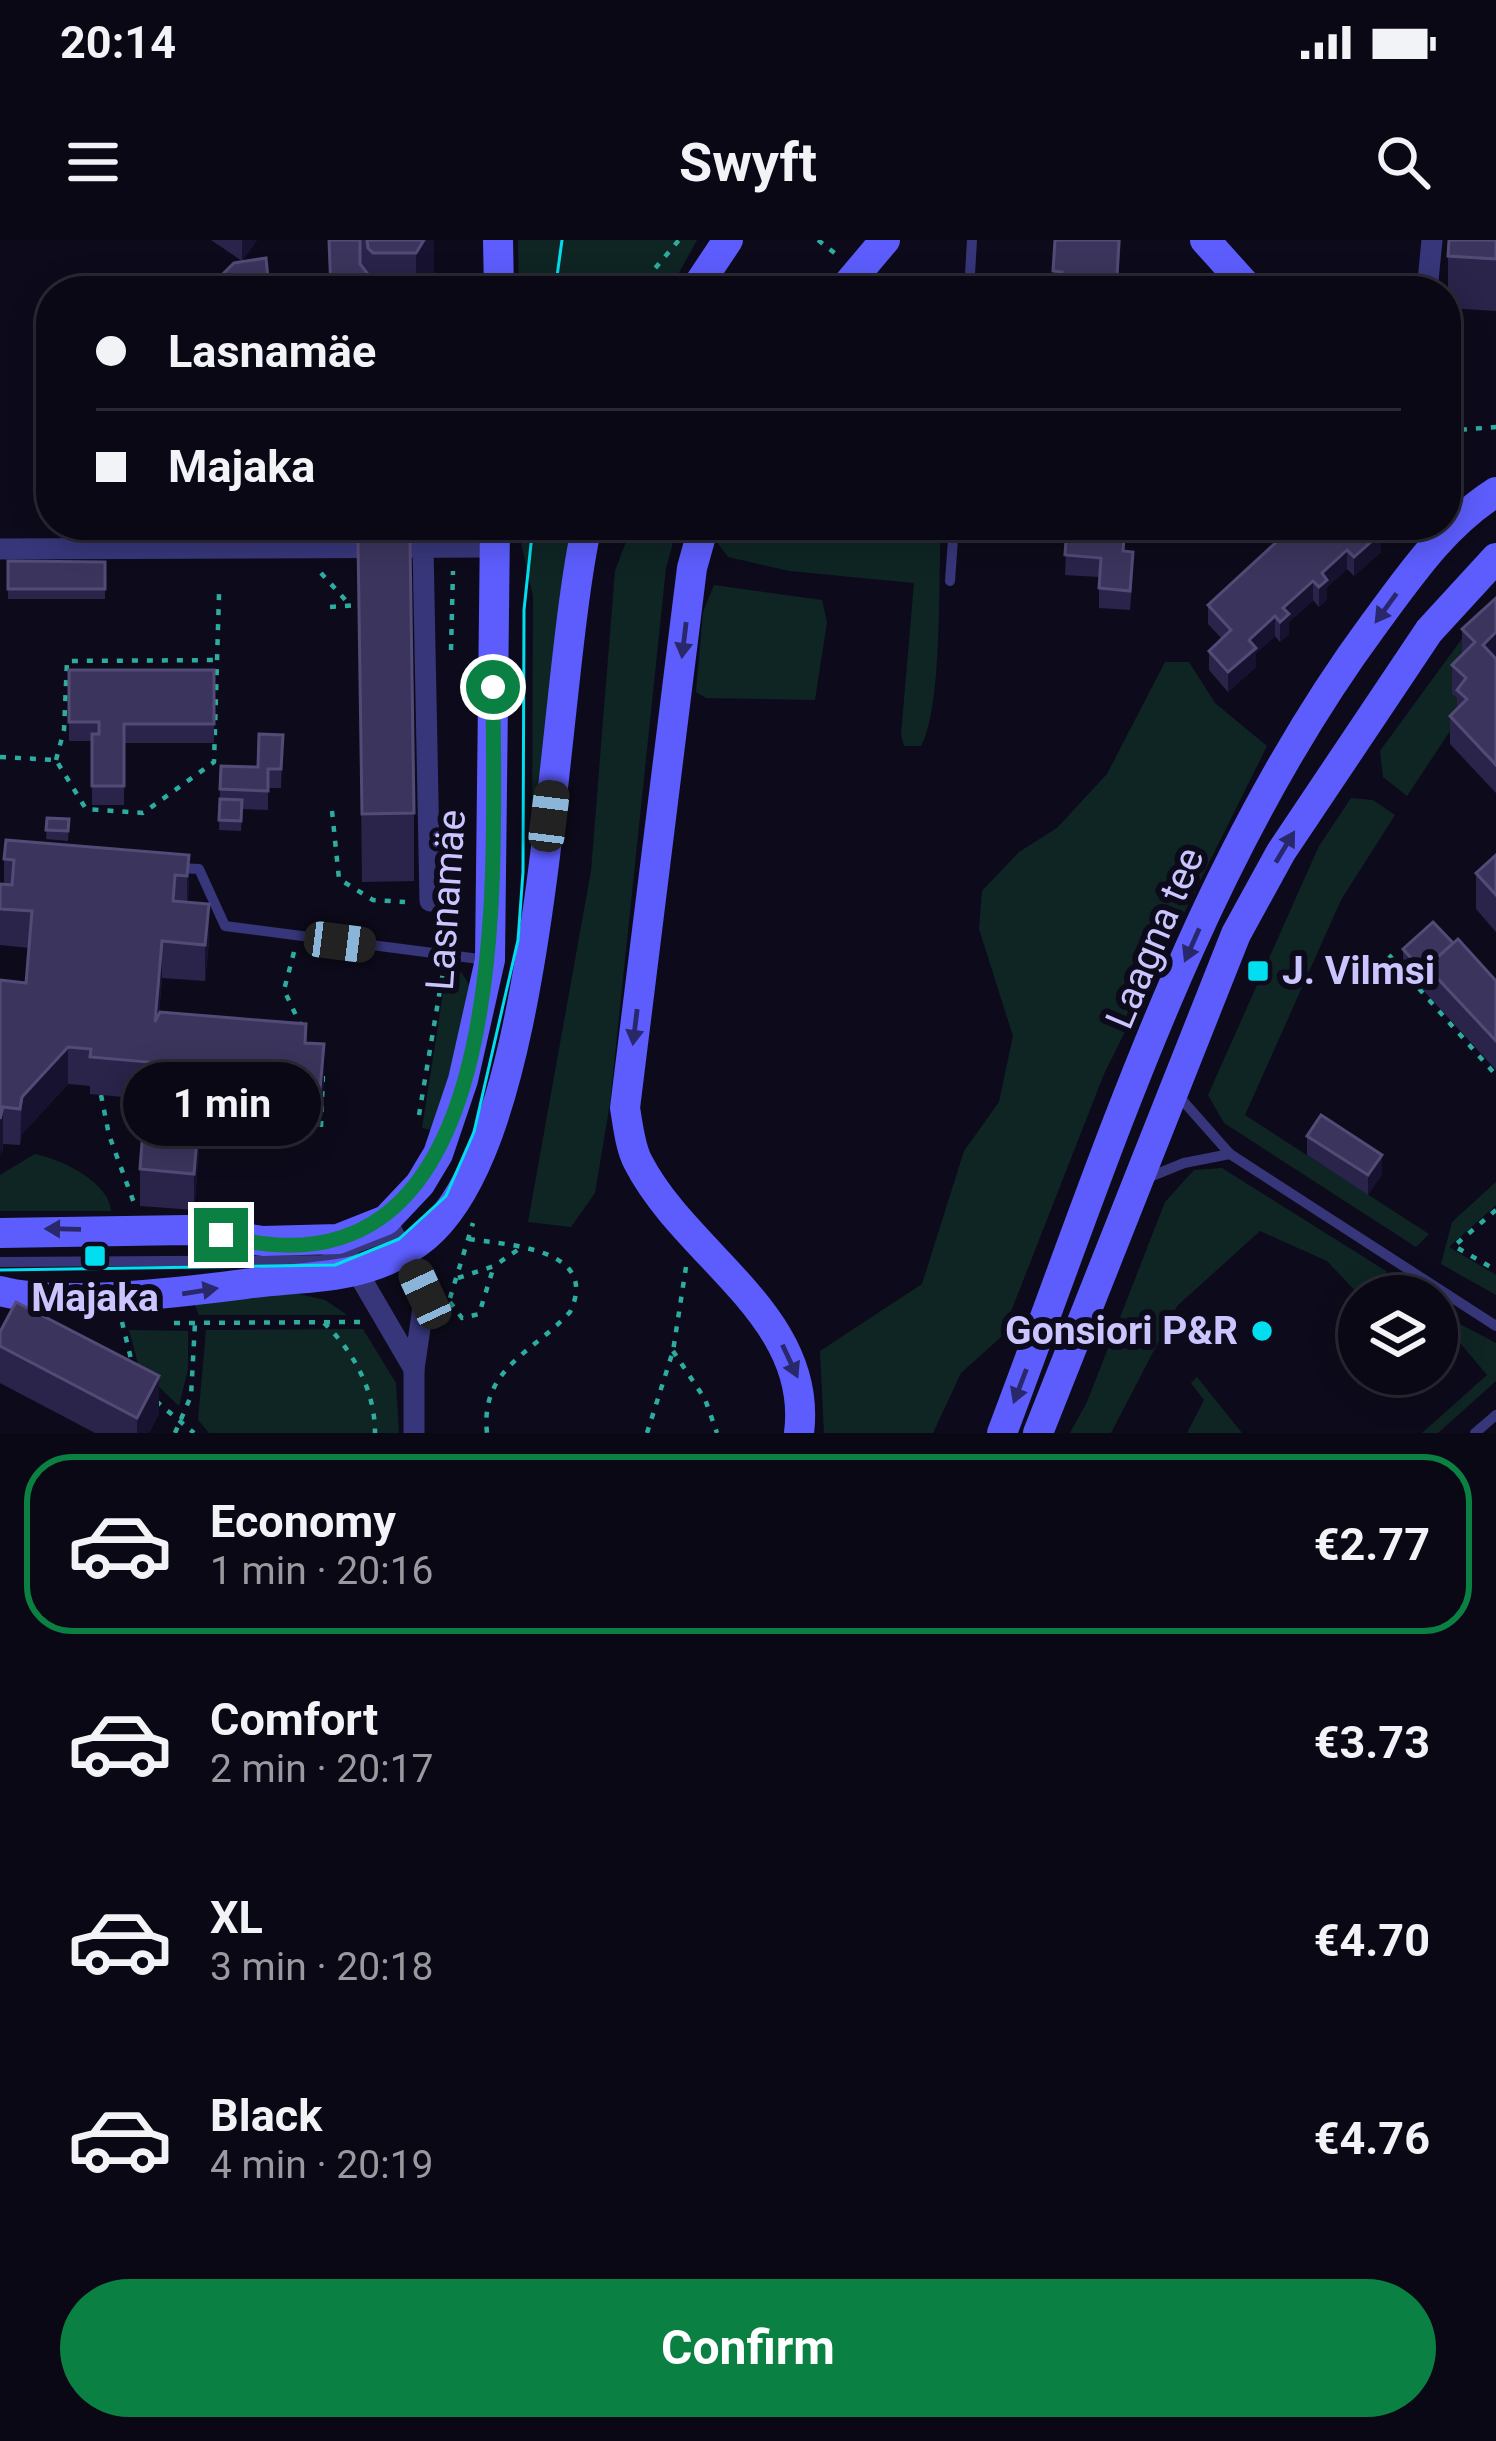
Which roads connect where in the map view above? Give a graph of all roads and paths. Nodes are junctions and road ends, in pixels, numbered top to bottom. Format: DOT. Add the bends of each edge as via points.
graph roads {
  1 [pos="498,240"];
  2 [pos="679,240"];
  3 [pos="728,240"];
  4 [pos="885,240"];
  5 [pos="972,240"];
  6 [pos="1205,240"];
  7 [pos="1432,240"];
  8 [pos="499,276"];
  9 [pos="649,276"];
  10 [pos="704,276"];
  11 [pos="855,276"];
  12 [pos="970,276"];
  13 [pos="1237,276"];
  14 [pos="1428,276"];
  15 [pos="1496,427"];
  16 [pos="1461,430"];
  17 [pos="1496,492"];
  18 [pos="1461,506"];
  19 [pos="1461,519"];
  20 [pos="468,540"];
  21 [pos="494,540"];
  22 [pos="584,540"];
  23 [pos="700,540"];
  24 [pos="953,540"];
  25 [pos="1430,540"];
  26 [pos="423,547"];
  27 [pos="0,549"];
  28 [pos="1496,557"];
  29 [pos="950,581"];
  30 [pos="219,594"];
  31 [pos="368,605"];
  32 [pos="330,607"];
  33 [pos="219,660"];
  34 [pos="0,757"];
  35 [pos="56,760"];
  36 [pos="332,811"];
  37 [pos="155,866"];
  38 [pos="430,901"];
  39 [pos="533,924"];
  40 [pos="298,935"];
  41 [pos="446,954"];
  42 [pos="1390,955"];
  43 [pos="490,960"];
  44 [pos="309,1043"];
  45 [pos="317,1061"];
  46 [pos="1496,1076"];
  47 [pos="1173,1090"];
  48 [pos="101,1095"];
  49 [pos="418,1120"];
  50 [pos="321,1127"];
  51 [pos="1230,1154"];
  52 [pos="1138,1182"];
  53 [pos="1496,1210"];
  54 [pos="138,1211"];
  55 [pos="0,1233"];
  56 [pos="395,1235"];
  57 [pos="692,1238"];
  58 [pos="522,1247"];
  59 [pos="347,1256"];
  60 [pos="0,1262"];
  61 [pos="494,1266"];
  62 [pos="1496,1270"];
  63 [pos="458,1278"];
  64 [pos="0,1291"];
  65 [pos="122,1322"];
  66 [pos="324,1323"];
  67 [pos="358,1323"];
  68 [pos="1496,1326"];
  69 [pos="673,1352"];
  70 [pos="414,1369"];
  71 [pos="135,1372"];
  72 [pos="154,1400"];
  73 [pos="1496,1415"];
  74 [pos="181,1420"];
  75 [pos="175,1433"];
  76 [pos="194,1433"];
  77 [pos="375,1433"];
  78 [pos="414,1433"];
  79 [pos="487,1433"];
  80 [pos="647,1433"];
  81 [pos="717,1433"];
  82 [pos="799,1433"];
  83 [pos="1003,1433"];
  84 [pos="1038,1433"];
  85 [pos="1475,1433"];
  1 -- 8 [label="street"];
  2 -- 9 [label="path"];
  3 -- 10 [label="street"];
  4 -- 11 [label="street"];
  5 -- 12 [label="lane"];
  6 -- 13 [label="street"];
  7 -- 14 [label="street"];
  15 -- 16 [label="path"];
  17 -- 18 [label="street"];
  19 -- 28 [label="street"];
  20 -- 26 [label="street"];
  21 -- 43 [label="street, Lasnamäe"];
  22 -- 39 [label="street"];
  23 -- 57 [label="street, one-way" via="625,1108 635,1159"];
  24 -- 29 [label="lane"];
  25 -- 83 [label="street, Laagna tee, one-way" via="1251,815 1159,1023"];
  26 -- 27 [label="street"];
  26 -- 38 [label="street"];
  47 -- 28 [label="street, Laagna tee, one-way" via="1236,934 1281,852 1429,631"];
  30 -- 33 [label="path"];
  31 -- 32 [label="path"];
  33 -- 35 [label="path" via="67,661"];
  33 -- 35 [label="path" via="214,762 143,813 86,809"];
  34 -- 35 [label="path"];
  36 -- 38 [label="path" via="339,879 350,890 373,900"];
  37 -- 40 [label="lane" via="200,869 225,926"];
  38 -- 41 [label="path" via="453,898"];
  39 -- 43 [label="street"];
  39 -- 56 [label="street" via="515,1039 474,1169 454,1204"];
  40 -- 41 [label="lane"];
  40 -- 44 [label="path" via="284,990"];
  41 -- 43 [label="lane"];
  41 -- 49 [label="path"];
  42 -- 46 [label="path"];
  43 -- 56 [label="street, Lasnamäe" via="438,1154"];
  45 -- 50 [label="path" via="325,1079"];
  47 -- 51 [label="lane"];
  47 -- 52 [label="street, Laagna tee"];
  48 -- 54 [label="path"];
  51 -- 52 [label="lane"];
  51 -- 68 [label="lane"];
  52 -- 84 [label="street, Laagna tee"];
  53 -- 62 [label="path" via="1454,1246"];
  59 -- 55 [label="street, one-way" via="187,1230"];
  56 -- 59 [label="street"];
  56 -- 70 [label="street" via="425,1294"];
  57 -- 69 [label="path"];
  57 -- 82 [label="street, one-way" via="772,1324 799,1378"];
  58 -- 61 [label="path"];
  58 -- 63 [label="path" via="469,1239"];
  58 -- 79 [label="path" via="566,1264 575,1301 560,1324 510,1360 490,1391"];
  59 -- 60 [label="lane" via="264,1264"];
  64 -- 59 [label="street, one-way" via="196,1294"];
  59 -- 70 [label="street"];
  61 -- 63 [label="path"];
  61 -- 63 [label="path" via="479,1314 459,1316 447,1301"];
  65 -- 71 [label="path"];
  66 -- 67 [label="path"];
  66 -- 74 [label="path" via="190,1323 191,1396"];
  66 -- 77 [label="path" via="357,1364"];
  69 -- 80 [label="path"];
  69 -- 81 [label="path"];
  70 -- 78 [label="street"];
  72 -- 74 [label="path"];
  73 -- 85 [label="lane"];
  74 -- 75 [label="path"];
  74 -- 76 [label="path"];
}
